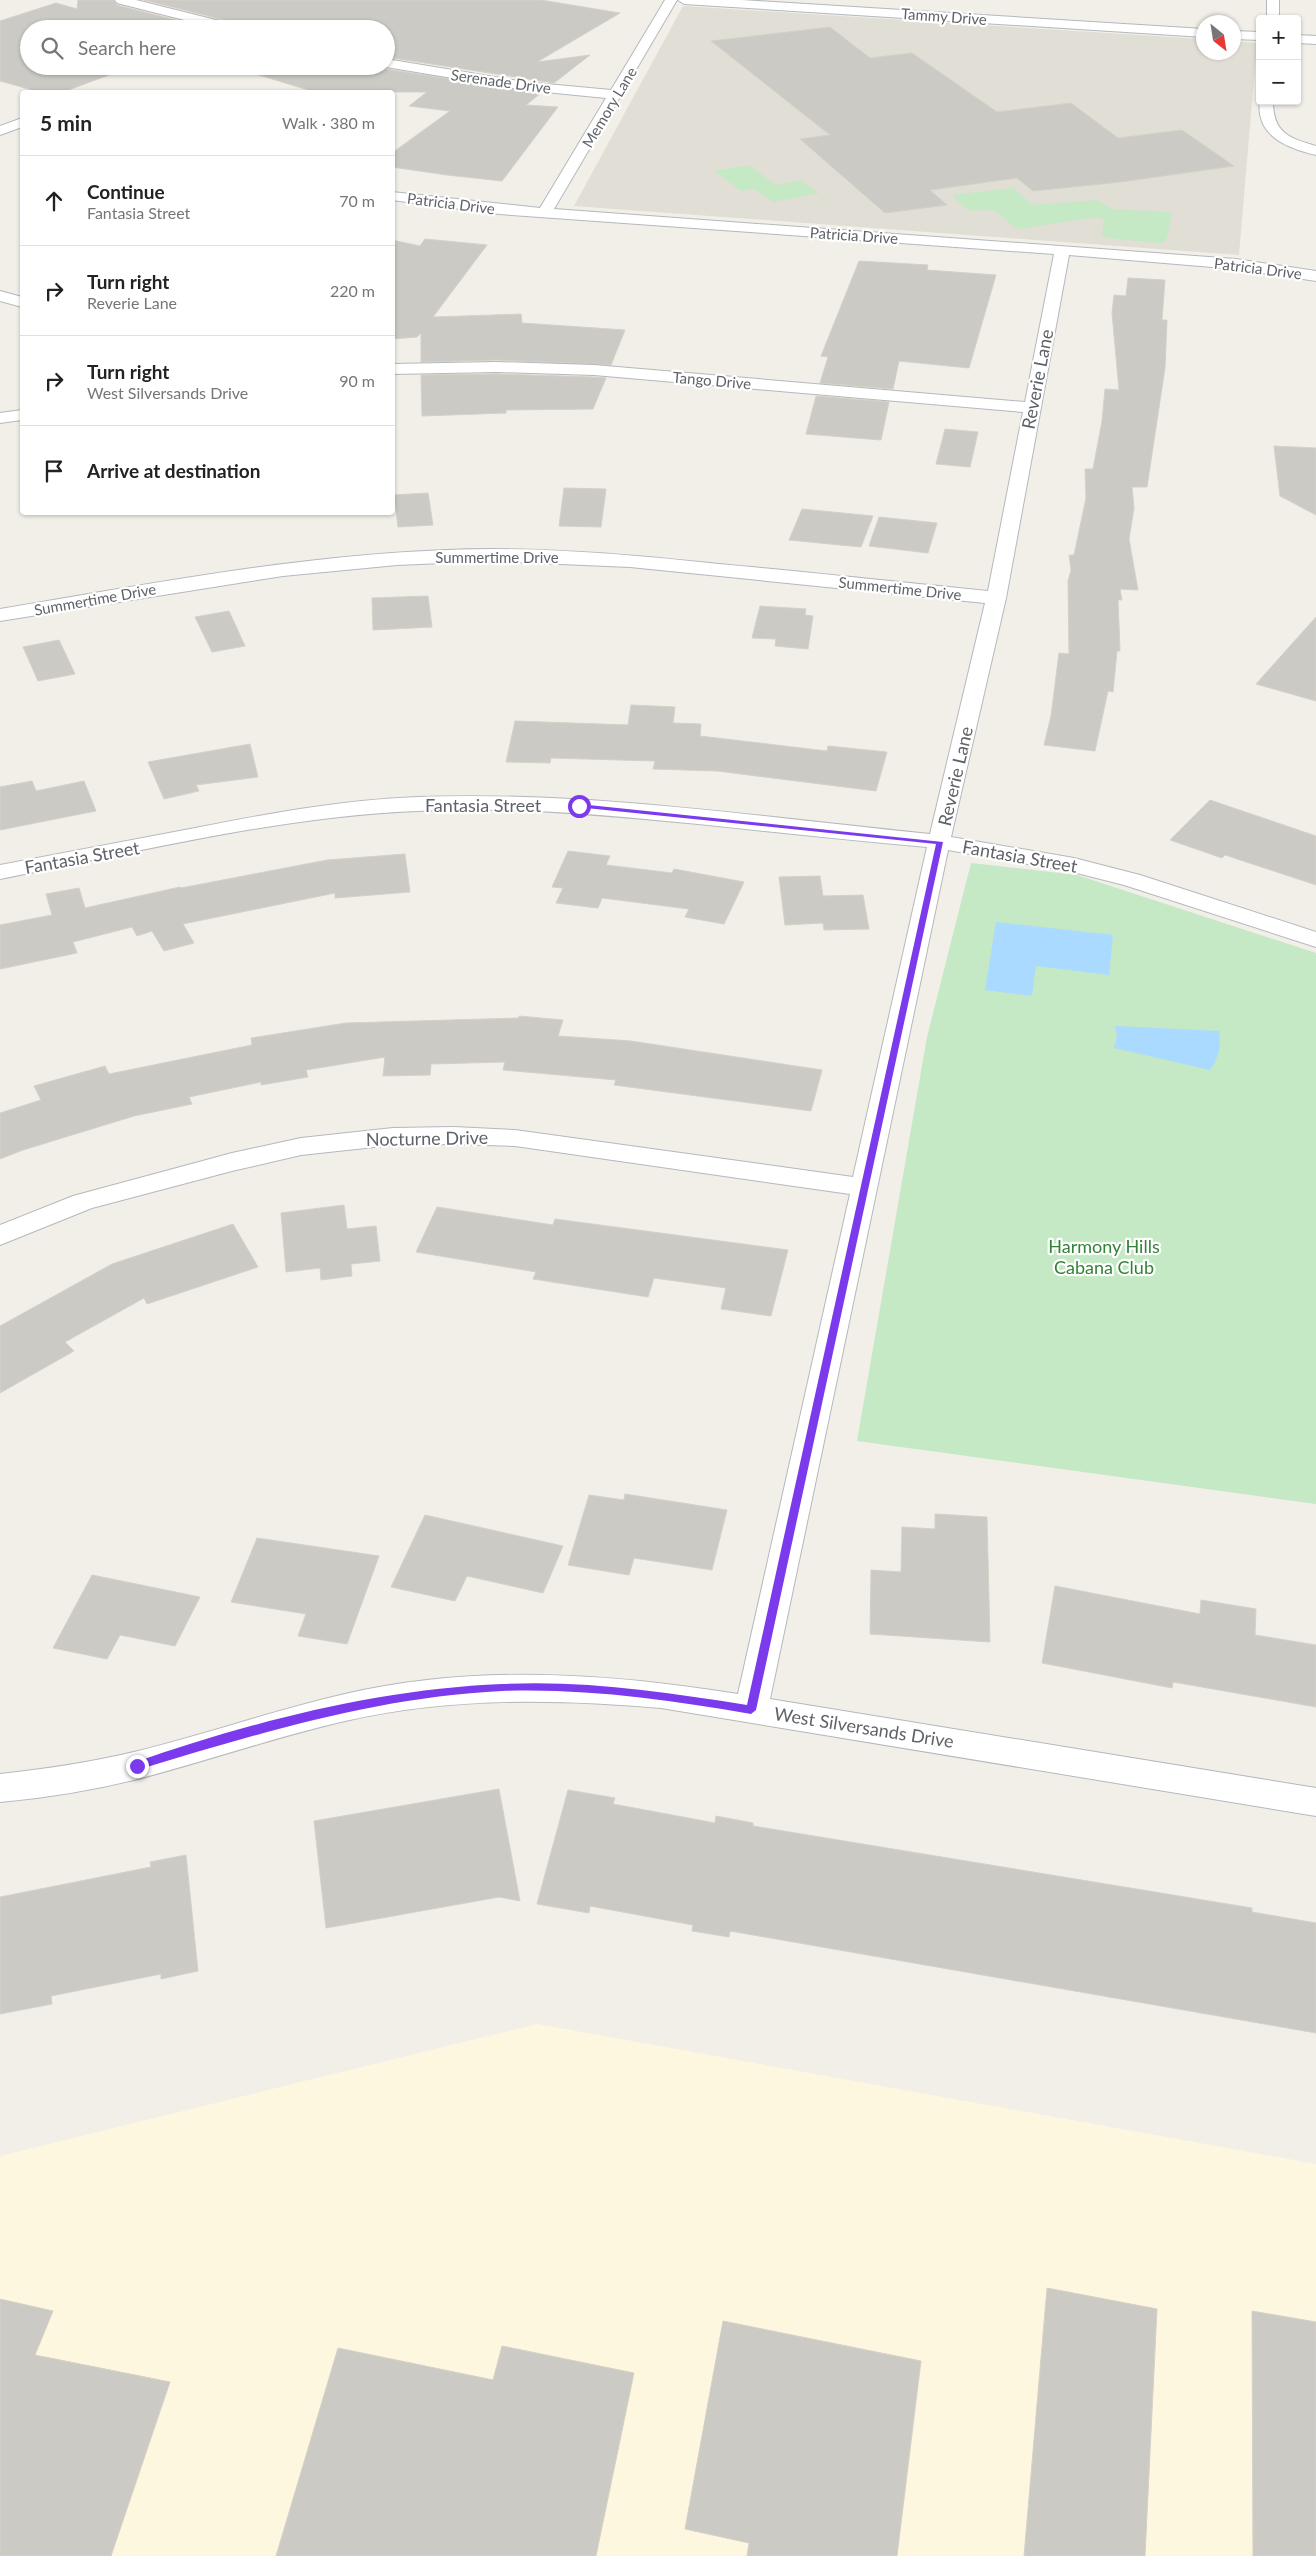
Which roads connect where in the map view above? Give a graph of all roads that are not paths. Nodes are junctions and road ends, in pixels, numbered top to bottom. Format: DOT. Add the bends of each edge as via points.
graph roads {
  1 [pos="121,0"];
  2 [pos="671,0"];
  3 [pos="684,0"];
  4 [pos="1274,0"];
  5 [pos="1273,15"];
  6 [pos="200,20"];
  7 [pos="1196,32"];
  8 [pos="1241,35"];
  9 [pos="1256,36"];
  10 [pos="1301,39"];
  11 [pos="1316,40"];
  12 [pos="395,65"];
  13 [pos="616,95"];
  14 [pos="1266,105"];
  15 [pos="20,116"];
  16 [pos="0,131"];
  17 [pos="1316,151"];
  18 [pos="395,196"];
  19 [pos="546,213"];
  20 [pos="1062,250"];
  21 [pos="1316,276"];
  22 [pos="0,296"];
  23 [pos="20,301"];
  24 [pos="395,369"];
  25 [pos="1032,408"];
  26 [pos="20,415"];
  27 [pos="0,418"];
  28 [pos="996,598"];
  29 [pos="0,615"];
  30 [pos="939,842"];
  31 [pos="0,872"];
  32 [pos="1316,940"];
  33 [pos="864,1186"];
  34 [pos="0,1236"];
  35 [pos="751,1710"];
  36 [pos="0,1788"];
  37 [pos="1316,1802"];
  1 -- 6 [label="street"];
  2 -- 13 [label="street, Memory Lane"];
  3 -- 7 [label="street, Tammy Drive"];
  4 -- 5 [label="street"];
  8 -- 9 [label="street"];
  10 -- 11 [label="street"];
  12 -- 13 [label="street, Serenade Drive" via="526,86"];
  13 -- 19 [label="street, Memory Lane"];
  14 -- 17 [label="street" via="1268,126 1282,137"];
  15 -- 16 [label="street"];
  18 -- 19 [label="street, Patricia Drive"];
  19 -- 20 [label="street, Patricia Drive"];
  20 -- 21 [label="street, Patricia Drive" via="1236,264"];
  20 -- 25 [label="street, Reverie Lane"];
  22 -- 23 [label="street"];
  24 -- 25 [label="street, Tango Drive" via="594,370"];
  25 -- 28 [label="street, Reverie Lane"];
  26 -- 27 [label="street"];
  28 -- 29 [label="street, Summertime Drive" via="625,560 456,556 287,568"];
  28 -- 30 [label="street, Reverie Lane"];
  30 -- 31 [label="street, Fantasia Street" via="579,806 416,804 336,810 255,823"];
  30 -- 32 [label="street, Fantasia Street" via="1074,865 1132,880"];
  30 -- 33 [label="street, Reverie Lane"];
  33 -- 34 [label="street, Nocturne Drive" via="515,1138 406,1135 351,1139 262,1155 89,1199 24,1222"];
  33 -- 35 [label="street, Reverie Lane"];
  35 -- 36 [label="street, West Silversands Drive" via="661,1695 582,1688 503,1688 424,1694 346,1707 137,1766"];
  35 -- 37 [label="street, West Silversands Drive"];
}
